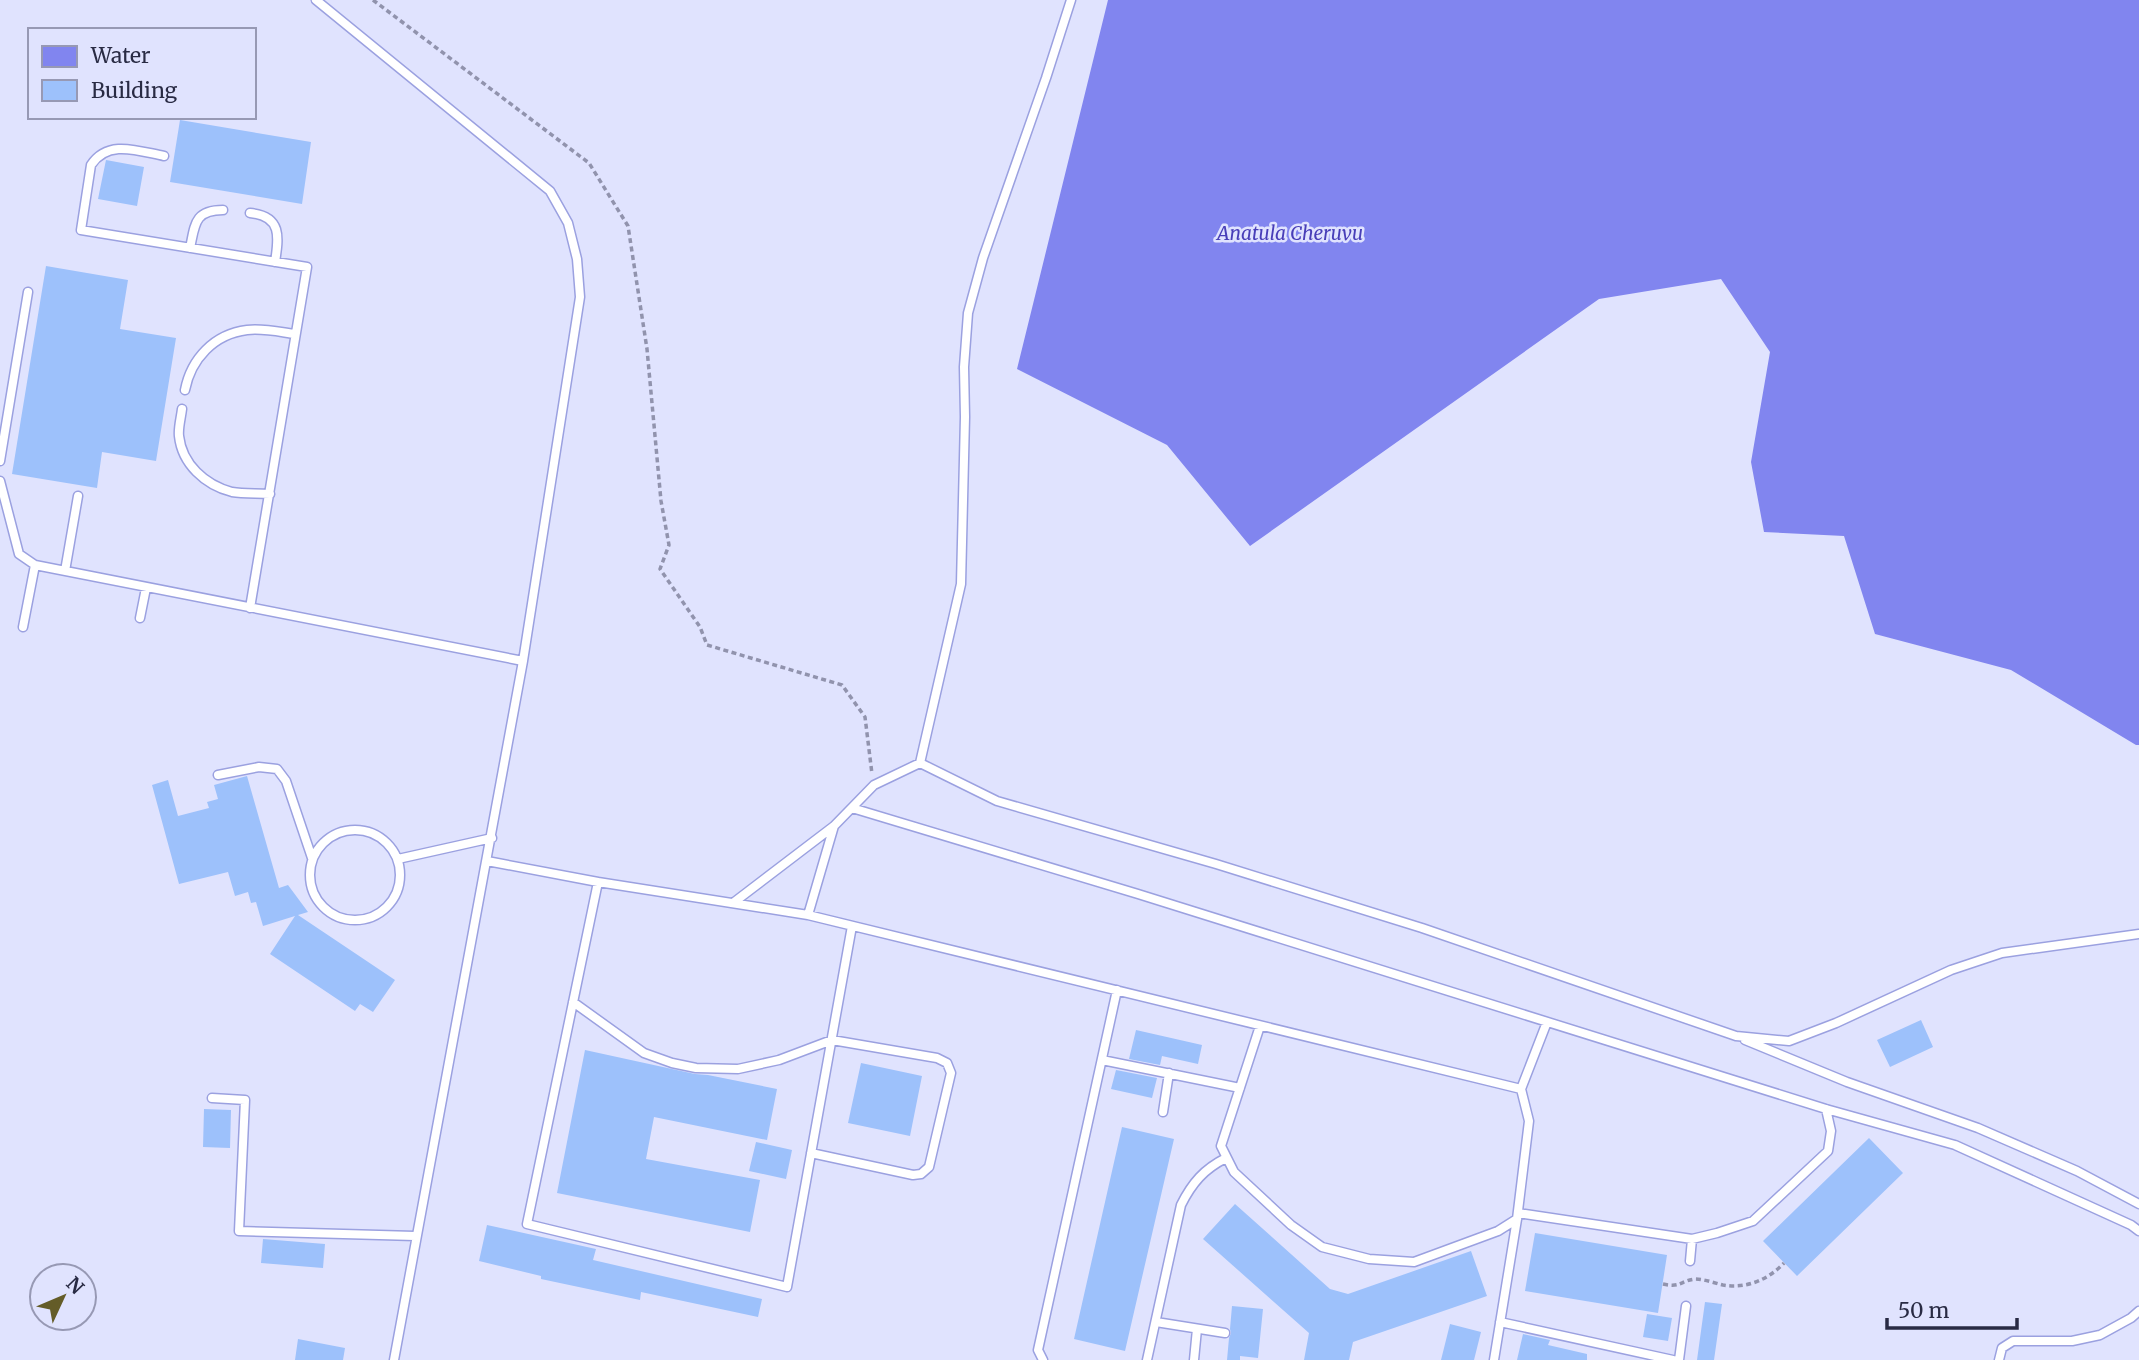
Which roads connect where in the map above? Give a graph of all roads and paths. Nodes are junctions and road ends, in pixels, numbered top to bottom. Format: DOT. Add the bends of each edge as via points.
graph roads {
  1 [pos="316,0"];
  2 [pos="373,0"];
  3 [pos="1070,0"];
  4 [pos="164,156"];
  5 [pos="223,209"];
  6 [pos="250,213"];
  7 [pos="191,248"];
  8 [pos="275,262"];
  9 [pos="29,292"];
  10 [pos="295,334"];
  11 [pos="185,390"];
  12 [pos="182,409"];
  13 [pos="0,461"];
  14 [pos="0,481"];
  15 [pos="270,494"];
  16 [pos="78,496"];
  17 [pos="35,565"];
  18 [pos="65,571"];
  19 [pos="146,588"];
  20 [pos="250,608"];
  21 [pos="140,618"];
  22 [pos="23,627"];
  23 [pos="523,661"];
  24 [pos="920,763"];
  25 [pos="218,775"];
  26 [pos="874,785"];
  27 [pos="852,808"];
  28 [pos="834,826"];
  29 [pos="492,838"];
  30 [pos="312,858"];
  31 [pos="398,859"];
  32 [pos="487,861"];
  33 [pos="598,882"];
  34 [pos="733,903"];
  35 [pos="808,915"];
  36 [pos="852,926"];
  37 [pos="2139,934"];
  38 [pos="1117,990"];
  39 [pos="573,1002"];
  40 [pos="1547,1022"];
  41 [pos="1260,1026"];
  42 [pos="1736,1036"];
  43 [pos="832,1040"];
  44 [pos="1102,1059"];
  45 [pos="1169,1073"];
  46 [pos="1240,1088"];
  47 [pos="1521,1089"];
  48 [pos="212,1098"];
  49 [pos="1826,1109"];
  50 [pos="1163,1112"];
  51 [pos="811,1153"];
  52 [pos="1226,1158"];
  53 [pos="2139,1204"];
  54 [pos="1517,1216"];
  55 [pos="2139,1231"];
  56 [pos="415,1236"];
  57 [pos="1692,1239"];
  58 [pos="1690,1261"];
  59 [pos="1784,1263"];
  60 [pos="1663,1284"];
  61 [pos="1686,1306"];
  62 [pos="2139,1311"];
  63 [pos="1156,1322"];
  64 [pos="1500,1322"];
  65 [pos="1197,1329"];
  66 [pos="1225,1333"];
  67 [pos="394,1360"];
  68 [pos="1043,1360"];
  69 [pos="1147,1360"];
  70 [pos="1194,1360"];
  71 [pos="1494,1360"];
  72 [pos="1676,1360"];
  73 [pos="1999,1360"];
  1 -- 23 [label="lane" via="550,191 568,223 580,297"];
  2 -- 26 [label="path" via="589,163 628,226 669,545 660,569 700,627 707,645 842,685 865,717"];
  3 -- 24 [label="lane" via="968,313 961,584"];
  4 -- 7 [label="lane" via="119,149 97,157 91,165 81,230"];
  5 -- 7 [label="lane" via="200,216"];
  6 -- 8 [label="lane" via="274,224 278,233"];
  7 -- 8 [label="lane"];
  8 -- 10 [label="lane" via="307,267"];
  9 -- 13 [label="lane"];
  10 -- 11 [label="lane" via="245,330 221,338 200,354"];
  10 -- 15 [label="lane"];
  12 -- 15 [label="lane" via="179,435 185,460 199,474 233,492"];
  14 -- 17 [label="lane" via="19,554"];
  15 -- 20 [label="lane"];
  16 -- 18 [label="lane"];
  17 -- 18 [label="lane"];
  17 -- 22 [label="lane"];
  18 -- 19 [label="lane"];
  19 -- 20 [label="lane"];
  19 -- 21 [label="lane"];
  20 -- 23 [label="lane"];
  23 -- 29 [label="lane"];
  24 -- 26 [label="lane"];
  24 -- 42 [label="lane" via="997,801 1422,928"];
  25 -- 30 [label="lane" via="259,767 277,769 286,781"];
  26 -- 27 [label="lane"];
  27 -- 28 [label="lane"];
  27 -- 40 [label="lane"];
  28 -- 34 [label="lane"];
  28 -- 35 [label="lane"];
  29 -- 31 [label="lane"];
  29 -- 32 [label="lane"];
  30 -- 31 [label="lane" via="333,835 363,830 378,836"];
  30 -- 31 [label="lane" via="311,889 318,903 342,919 356,921 383,911 393,901 399,888"];
  32 -- 33 [label="lane"];
  32 -- 56 [label="lane"];
  33 -- 34 [label="lane"];
  33 -- 39 [label="lane"];
  34 -- 35 [label="lane"];
  35 -- 36 [label="lane"];
  36 -- 38 [label="lane"];
  36 -- 43 [label="lane"];
  37 -- 42 [label="lane" via="2001,953 1789,1041"];
  38 -- 41 [label="lane"];
  38 -- 44 [label="lane"];
  39 -- 43 [label="lane" via="644,1053 696,1068 738,1069"];
  39 -- 51 [label="lane" via="527,1224 787,1287"];
  40 -- 47 [label="lane"];
  40 -- 49 [label="lane"];
  41 -- 46 [label="lane"];
  41 -- 47 [label="lane"];
  42 -- 53 [label="lane" via="1847,1082 1978,1128"];
  43 -- 51 [label="lane"];
  43 -- 51 [label="lane" via="937,1058 947,1063 951,1073 929,1167 921,1174"];
  44 -- 45 [label="lane"];
  44 -- 68 [label="lane" via="1038,1350"];
  45 -- 46 [label="lane"];
  45 -- 50 [label="lane"];
  46 -- 52 [label="lane" via="1221,1146"];
  47 -- 54 [label="lane" via="1529,1121"];
  48 -- 56 [label="lane" via="245,1100 239,1231"];
  49 -- 55 [label="lane" via="1955,1145"];
  49 -- 57 [label="lane" via="1831,1131 1828,1152 1753,1222"];
  52 -- 54 [label="lane" via="1234,1172 1322,1247 1369,1259 1414,1262 1498,1231"];
  52 -- 63 [label="lane" via="1202,1173 1181,1205"];
  54 -- 57 [label="lane"];
  54 -- 64 [label="lane"];
  56 -- 67 [label="lane"];
  57 -- 58 [label="lane"];
  59 -- 60 [label="path" via="1761,1281 1742,1286 1695,1279 1674,1287"];
  61 -- 72 [label="lane"];
  62 -- 73 [label="lane" via="2100,1335 2072,1341 2012,1341 2002,1348"];
  63 -- 65 [label="lane"];
  63 -- 69 [label="lane"];
  64 -- 71 [label="lane"];
  64 -- 72 [label="lane"];
  65 -- 66 [label="lane"];
  65 -- 70 [label="lane"];
}
